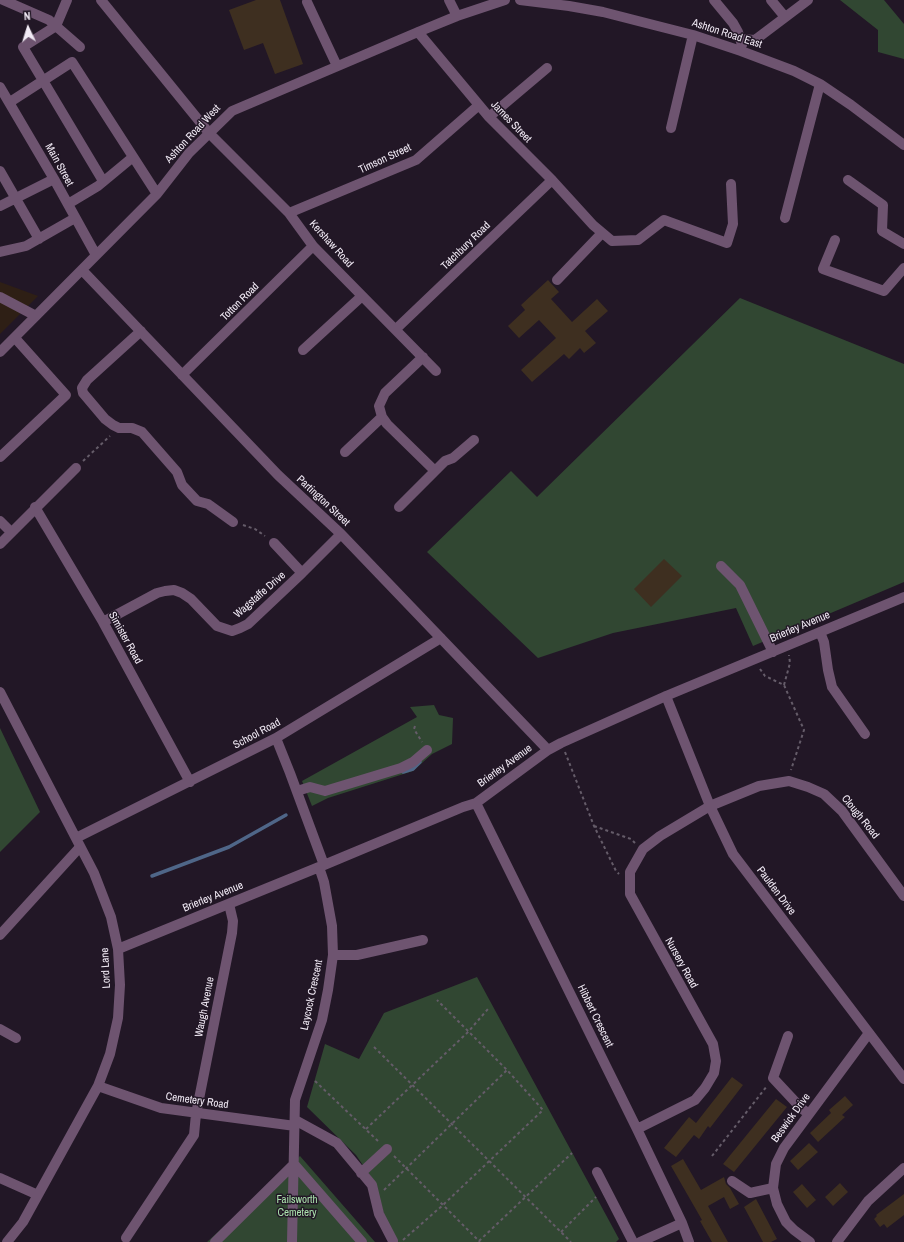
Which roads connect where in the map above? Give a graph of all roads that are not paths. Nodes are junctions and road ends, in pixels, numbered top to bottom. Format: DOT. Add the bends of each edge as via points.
graph roads {
  1 [pos="3,0"];
  2 [pos="67,0"];
  3 [pos="102,0"];
  4 [pos="449,0"];
  5 [pos="505,0"];
  6 [pos="520,0"];
  7 [pos="714,0"];
  8 [pos="771,0"];
  9 [pos="808,0"];
  10 [pos="307,2"];
  11 [pos="457,16"];
  12 [pos="785,17"];
  13 [pos="56,26"];
  14 [pos="418,32"];
  15 [pos="693,35"];
  16 [pos="741,39"];
  17 [pos="80,47"];
  18 [pos="741,51"];
  19 [pos="337,66"];
  20 [pos="547,68"];
  21 [pos="43,80"];
  22 [pos="820,84"];
  23 [pos="0,87"];
  24 [pos="10,102"];
  25 [pos="479,105"];
  26 [pos="489,118"];
  27 [pos="671,128"];
  28 [pos="209,133"];
  29 [pos="904,145"];
  30 [pos="133,157"];
  31 [pos="0,171"];
  32 [pos="54,179"];
  33 [pos="552,180"];
  34 [pos="848,180"];
  35 [pos="103,181"];
  36 [pos="731,184"];
  37 [pos="157,194"];
  38 [pos="16,199"];
  39 [pos="68,204"];
  40 [pos="0,206"];
  41 [pos="289,213"];
  42 [pos="76,218"];
  43 [pos="785,218"];
  44 [pos="602,232"];
  45 [pos="39,239"];
  46 [pos="835,240"];
  47 [pos="904,244"];
  48 [pos="313,246"];
  49 [pos="0,252"];
  50 [pos="96,255"];
  51 [pos="904,268"];
  52 [pos="82,270"];
  53 [pos="557,280"];
  54 [pos="895,280"];
  55 [pos="904,286"];
  56 [pos="362,296"];
  57 [pos="0,297"];
  58 [pos="36,316"];
  59 [pos="396,329"];
  60 [pos="141,331"];
  61 [pos="14,338"];
  62 [pos="304,350"];
  63 [pos="0,352"];
  64 [pos="423,357"];
  65 [pos="436,371"];
  66 [pos="182,375"];
  67 [pos="382,417"];
  68 [pos="474,440"];
  69 [pos="345,452"];
  70 [pos="0,457"];
  71 [pos="76,468"];
  72 [pos="434,471"];
  73 [pos="35,507"];
  74 [pos="399,507"];
  75 [pos="0,521"];
  76 [pos="234,522"];
  77 [pos="11,532"];
  78 [pos="341,534"];
  79 [pos="274,543"];
  80 [pos="0,544"];
  81 [pos="721,566"];
  82 [pos="302,573"];
  83 [pos="904,597"];
  84 [pos="103,622"];
  85 [pos="820,632"];
  86 [pos="441,638"];
  87 [pos="773,652"];
  88 [pos="0,692"];
  89 [pos="666,696"];
  90 [pos="865,734"];
  91 [pos="276,738"];
  92 [pos="426,750"];
  93 [pos="548,750"];
  94 [pos="190,782"];
  95 [pos="297,791"];
  96 [pos="476,803"];
  97 [pos="710,806"];
  98 [pos="78,842"];
  99 [pos="322,866"];
  100 [pos="904,896"];
  101 [pos="229,904"];
  102 [pos="0,934"];
  103 [pos="423,940"];
  104 [pos="118,949"];
  105 [pos="333,955"];
  106 [pos="0,1029"];
  107 [pos="869,1033"];
  108 [pos="788,1036"];
  109 [pos="16,1038"];
  110 [pos="904,1079"];
  111 [pos="98,1086"];
  112 [pos="196,1114"];
  113 [pos="809,1114"];
  114 [pos="295,1123"];
  115 [pos="637,1129"];
  116 [pos="387,1149"];
  117 [pos="294,1164"];
  118 [pos="904,1168"];
  119 [pos="597,1172"];
  120 [pos="361,1173"];
  121 [pos="0,1178"];
  122 [pos="732,1181"];
  123 [pos="773,1188"];
  124 [pos="38,1195"];
  125 [pos="682,1223"];
  126 [pos="126,1238"];
  127 [pos="7,1242"];
  128 [pos="215,1242"];
  129 [pos="292,1242"];
  130 [pos="362,1242"];
  131 [pos="397,1242"];
  132 [pos="633,1242"];
  133 [pos="640,1242"];
  134 [pos="689,1242"];
  135 [pos="810,1242"];
  136 [pos="837,1242"];
  1 -- 13 [label="street" via="49,20"];
  2 -- 13 [label="street"];
  3 -- 28 [label="street, Kershaw Road"];
  4 -- 11 [label="street"];
  5 -- 11 [label="street, Ashton Road West"];
  6 -- 15 [label="street, Ashton Road East" via="603,12"];
  7 -- 16 [label="street"];
  8 -- 12 [label="street"];
  9 -- 12 [label="street"];
  10 -- 19 [label="street"];
  11 -- 14 [label="street, Ashton Road West"];
  12 -- 16 [label="street" via="755,40"];
  13 -- 17 [label="street"];
  13 -- 21 [label="street" via="23,47"];
  14 -- 19 [label="street, Ashton Road West"];
  14 -- 25 [label="street, James Street"];
  15 -- 18 [label="street, Ashton Road East"];
  15 -- 27 [label="street"];
  16 -- 18 [label="street"];
  18 -- 22 [label="street, Ashton Road East"];
  19 -- 28 [label="street, Ashton Road West" via="232,111"];
  20 -- 26 [label="street"];
  21 -- 24 [label="street"];
  21 -- 30 [label="street" via="72,62"];
  21 -- 35 [label="street"];
  22 -- 29 [label="street, Ashton Road East"];
  22 -- 43 [label="street"];
  23 -- 24 [label="street, Main Street"];
  24 -- 32 [label="street, Main Street"];
  25 -- 26 [label="street, James Street"];
  25 -- 41 [label="street, Timson Street" via="416,160"];
  26 -- 33 [label="street, James Street"];
  28 -- 37 [label="street, Ashton Road West" via="189,153"];
  28 -- 41 [label="street, Kershaw Road"];
  30 -- 35 [label="street"];
  30 -- 37 [label="street"];
  31 -- 38 [label="street"];
  32 -- 38 [label="street"];
  32 -- 39 [label="street, Main Street"];
  33 -- 44 [label="street, James Street"];
  33 -- 59 [label="street, Tatchbury Road"];
  34 -- 47 [label="street" via="883,204 882,231"];
  35 -- 39 [label="street"];
  36 -- 44 [label="street, James Street" via="733,224 727,243 664,220 638,240 612,241"];
  37 -- 50 [label="street, Ashton Road West"];
  38 -- 40 [label="street"];
  38 -- 45 [label="street"];
  39 -- 42 [label="street, Main Street"];
  41 -- 48 [label="street, Kershaw Road"];
  42 -- 45 [label="street"];
  42 -- 50 [label="street, Main Street"];
  44 -- 53 [label="street"];
  45 -- 49 [label="street" via="26,246"];
  46 -- 54 [label="street" via="823,269 884,291"];
  48 -- 56 [label="street, Kershaw Road"];
  48 -- 66 [label="street, Totton Road"];
  50 -- 52 [label="street, Ashton Road West"];
  51 -- 54 [label="street"];
  52 -- 58 [label="street, Ashton Road West"];
  52 -- 60 [label="street, Partington Street"];
  54 -- 55 [label="street"];
  56 -- 59 [label="street, Kershaw Road"];
  56 -- 62 [label="street"];
  57 -- 58 [label="street"];
  58 -- 61 [label="street, Ashton Road West"];
  59 -- 64 [label="street, Kershaw Road"];
  60 -- 66 [label="street, Partington Street"];
  60 -- 76 [label="street" via="87,380 82,388 83,393 105,419 119,428 132,428 142,432 177,472 182,484 197,501 208,504"];
  61 -- 63 [label="street, Ashton Road West"];
  61 -- 70 [label="street" via="66,395"];
  64 -- 65 [label="street, Kershaw Road"];
  64 -- 67 [label="street" via="385,393 379,406"];
  66 -- 78 [label="street, Partington Street" via="278,475"];
  67 -- 69 [label="street"];
  67 -- 72 [label="street"];
  68 -- 72 [label="street"];
  71 -- 73 [label="street"];
  72 -- 74 [label="street"];
  73 -- 77 [label="street"];
  73 -- 84 [label="street, Simister Road"];
  75 -- 77 [label="street"];
  77 -- 80 [label="street"];
  78 -- 82 [label="street, Wagstaffe Drive"];
  78 -- 86 [label="street, Partington Street"];
  79 -- 82 [label="street"];
  81 -- 87 [label="street" via="740,585"];
  82 -- 84 [label="street, Wagstaffe Drive" via="248,624 232,631 217,626 191,599 174,590 157,593"];
  83 -- 85 [label="street, Brierley Avenue"];
  84 -- 94 [label="street, Simister Road"];
  85 -- 87 [label="street, Brierley Avenue"];
  85 -- 90 [label="street" via="832,687"];
  86 -- 91 [label="street, School Road"];
  86 -- 93 [label="street, Partington Street"];
  87 -- 89 [label="street, Brierley Avenue"];
  88 -- 98 [label="street, Lord Lane"];
  89 -- 93 [label="street, Brierley Avenue"];
  89 -- 97 [label="street, Paulden Drive"];
  91 -- 94 [label="street, School Road"];
  91 -- 95 [label="street, Laycock Crescent"];
  92 -- 95 [label="street" via="413,762 401,768 326,791 310,787"];
  93 -- 96 [label="street, Brierley Avenue"];
  94 -- 98 [label="street, School Road"];
  95 -- 99 [label="street, Laycock Crescent"];
  96 -- 99 [label="street, Brierley Avenue"];
  96 -- 115 [label="street, Hibbert Crescent"];
  97 -- 100 [label="street, Clough Road" via="759,786 789,781 824,794 842,811"];
  97 -- 107 [label="street, Paulden Drive" via="733,854"];
  97 -- 115 [label="street, Nursery Road" via="643,849 630,872 630,894 712,1044 716,1061 714,1073 695,1100"];
  98 -- 102 [label="street"];
  98 -- 104 [label="street, Lord Lane" via="94,872 108,910"];
  99 -- 101 [label="street, Brierley Avenue"];
  99 -- 105 [label="street, Laycock Crescent" via="332,926"];
  101 -- 104 [label="street, Brierley Avenue"];
  101 -- 112 [label="street, Waugh Avenue" via="233,921 232,933"];
  103 -- 105 [label="street" via="357,955"];
  104 -- 111 [label="street, Lord Lane" via="118,1018 110,1054"];
  105 -- 114 [label="street, Laycock Crescent" via="322,1020 295,1100"];
  106 -- 109 [label="street"];
  107 -- 110 [label="street, Paulden Drive"];
  107 -- 113 [label="street, Beswick Drive"];
  108 -- 113 [label="street" via="773,1078"];
  111 -- 112 [label="street, Cemetery Road" via="161,1108"];
  111 -- 124 [label="street, Lord Lane"];
  112 -- 114 [label="street, Cemetery Road"];
  112 -- 126 [label="street, Waugh Avenue" via="194,1135"];
  113 -- 123 [label="street, Beswick Drive" via="780,1155 776,1164"];
  114 -- 117 [label="street, Laycock Crescent"];
  114 -- 120 [label="street" via="337,1143"];
  115 -- 125 [label="street, Hibbert Crescent"];
  116 -- 120 [label="street"];
  117 -- 128 [label="street"];
  117 -- 129 [label="street, Laycock Crescent"];
  117 -- 130 [label="street"];
  118 -- 136 [label="street" via="868,1201"];
  119 -- 132 [label="street"];
  120 -- 131 [label="street" via="372,1185 379,1214"];
  121 -- 124 [label="street"];
  122 -- 123 [label="street" via="750,1193"];
  123 -- 135 [label="street, Beswick Drive" via="786,1222"];
  124 -- 127 [label="street, Lord Lane" via="23,1222"];
  125 -- 133 [label="street"];
  125 -- 134 [label="street, Hibbert Crescent"];
}
